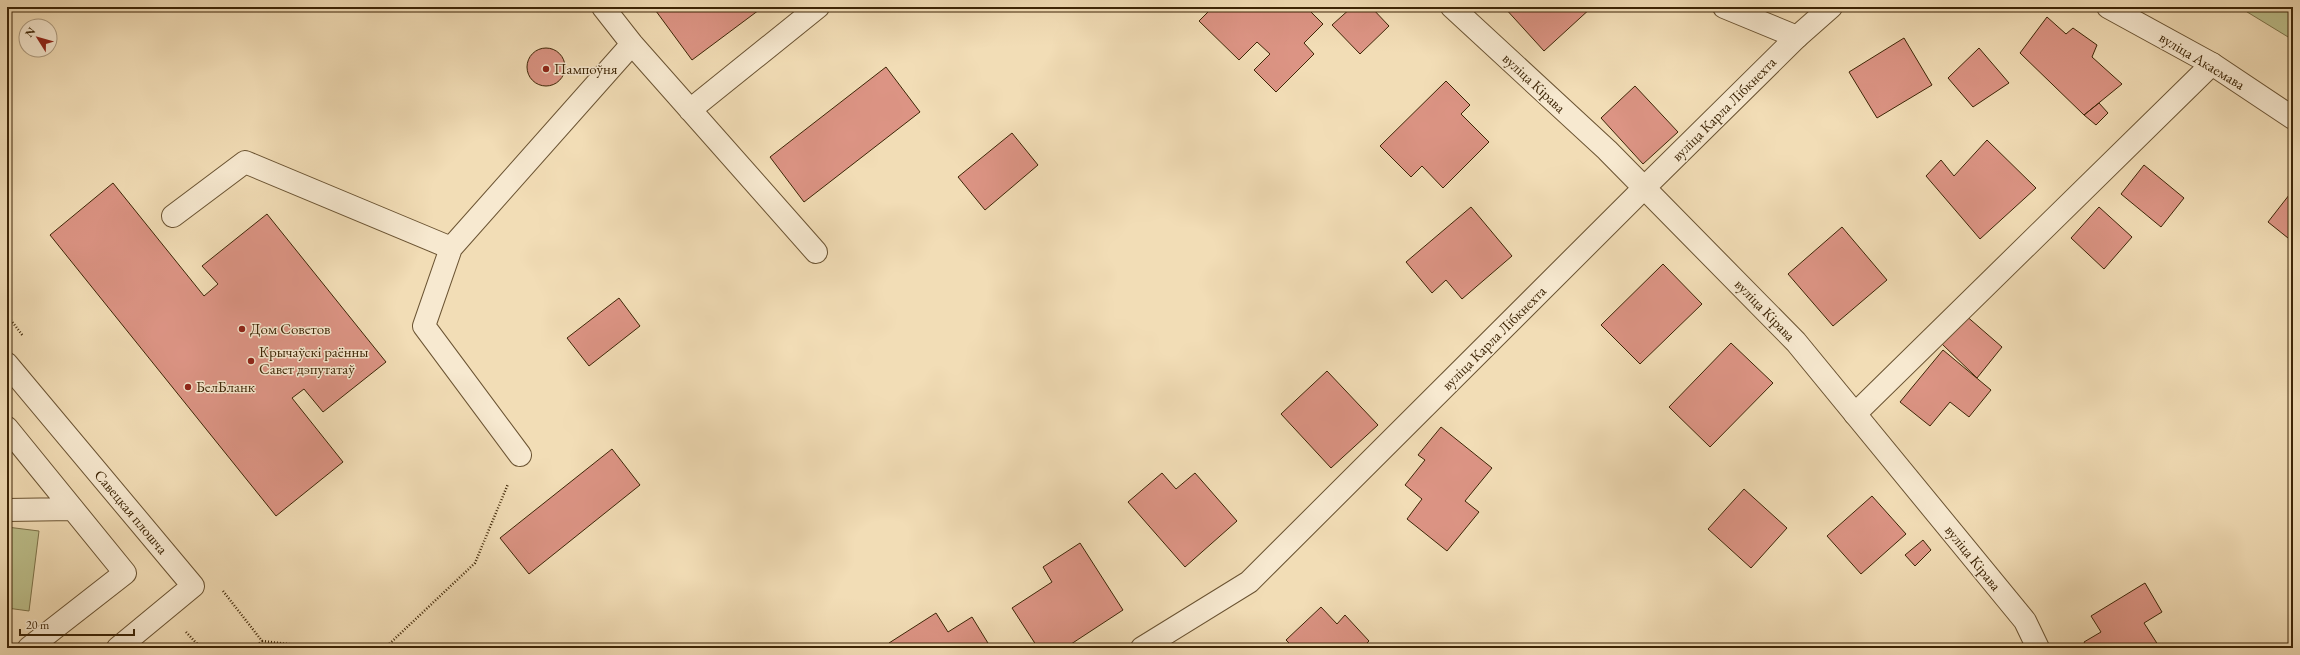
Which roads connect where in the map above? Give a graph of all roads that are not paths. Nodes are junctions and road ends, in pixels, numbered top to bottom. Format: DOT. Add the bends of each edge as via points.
graph roads {
  1 [pos="603,7"];
  2 [pos="818,7"];
  3 [pos="1452,7"];
  4 [pos="1724,7"];
  5 [pos="1831,7"];
  6 [pos="2108,7"];
  7 [pos="1797,36"];
  8 [pos="632,44"];
  9 [pos="2212,64"];
  10 [pos="690,110"];
  11 [pos="2293,118"];
  12 [pos="1645,187"];
  13 [pos="173,216"];
  14 [pos="451,248"];
  15 [pos="816,252"];
  16 [pos="7,364"];
  17 [pos="1855,414"];
  18 [pos="7,428"];
  19 [pos="520,455"];
  20 [pos="73,509"];
  21 [pos="7,510"];
  22 [pos="29,648"];
  23 [pos="118,648"];
  24 [pos="1142,648"];
  25 [pos="2038,648"];
  1 -- 8 [label="street"];
  2 -- 10 [label="street"];
  3 -- 12 [label="street, вуліца Кірава"];
  4 -- 7 [label="street"];
  5 -- 7 [label="street, вуліца Карла Лібкнехта"];
  6 -- 9 [label="street, вуліца Акаемава"];
  7 -- 12 [label="street, вуліца Карла Лібкнехта"];
  8 -- 10 [label="street"];
  8 -- 14 [label="street"];
  9 -- 11 [label="street, вуліца Акаемава"];
  9 -- 17 [label="street"];
  10 -- 15 [label="street"];
  12 -- 17 [label="street, вуліца Кірава" via="1796,342"];
  12 -- 24 [label="street, вуліца Карла Лібкнехта" via="1249,582"];
  13 -- 14 [label="street" via="246,162"];
  14 -- 19 [label="street" via="424,326"];
  16 -- 23 [label="street, Савецкая плошча" via="193,586"];
  17 -- 25 [label="street, вуліца Кірава" via="2025,621"];
  18 -- 20 [label="street"];
  20 -- 21 [label="street"];
  20 -- 22 [label="street" via="125,573"];
}
